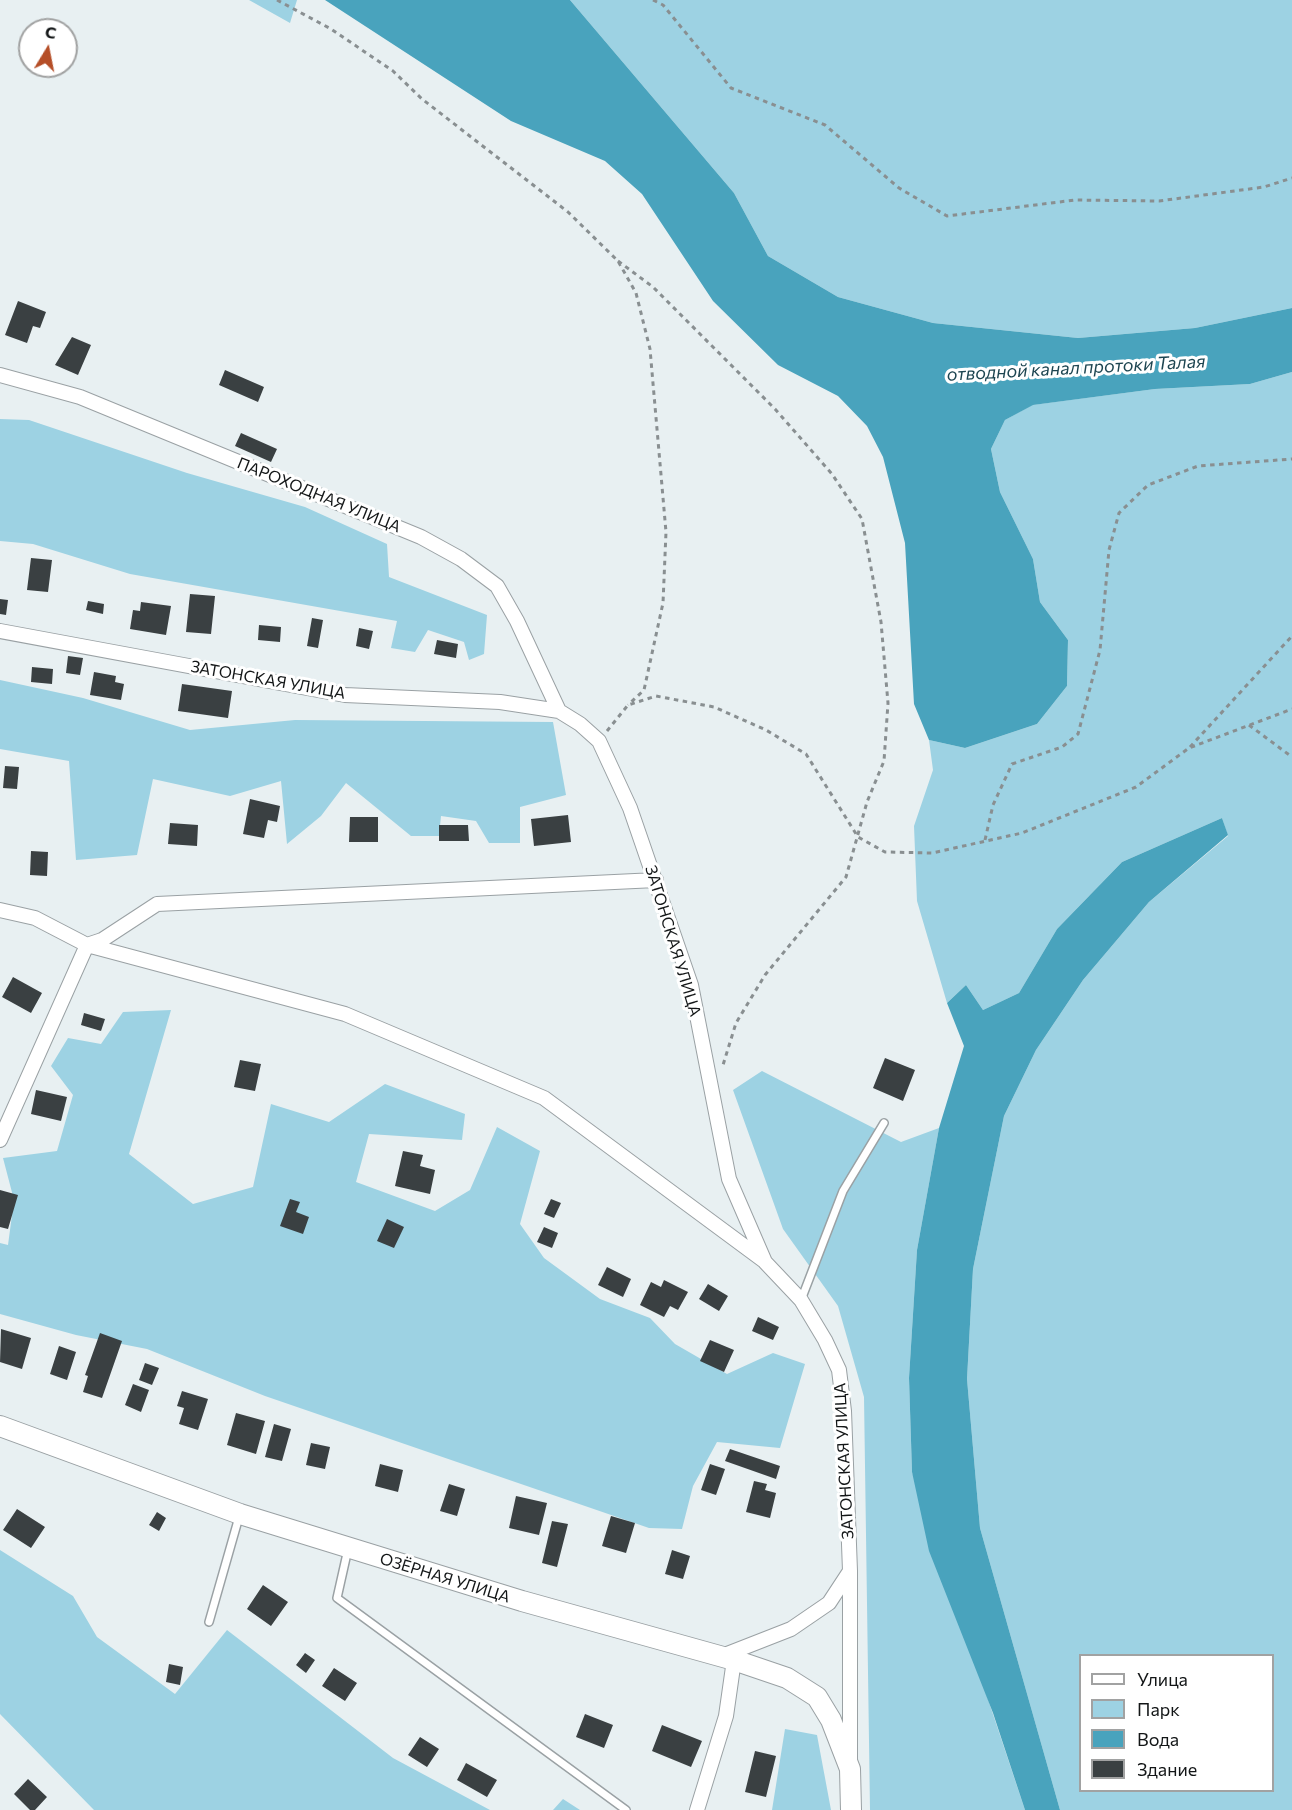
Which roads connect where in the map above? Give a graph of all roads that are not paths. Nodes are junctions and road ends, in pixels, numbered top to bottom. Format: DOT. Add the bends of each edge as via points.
graph roads {
  1 [pos="0,375"];
  2 [pos="0,631"];
  3 [pos="559,711"];
  4 [pos="656,880"];
  5 [pos="0,910"];
  6 [pos="87,945"];
  7 [pos="884,1123"];
  8 [pos="0,1140"];
  9 [pos="765,1262"];
  10 [pos="801,1300"];
  11 [pos="0,1426"];
  12 [pos="240,1514"];
  13 [pos="348,1549"];
  14 [pos="850,1571"];
  15 [pos="209,1622"];
  16 [pos="728,1658"];
  17 [pos="850,1768"];
  18 [pos="626,1810"];
  19 [pos="697,1810"];
  20 [pos="851,1810"];
  1 -- 3 [label="street, ПАРОХОДНАЯ УЛИЦА" via="80,397 421,537 461,559 497,586"];
  2 -- 3 [label="street, ЗАТОНСКАЯ УЛИЦА" via="345,695 500,702"];
  3 -- 4 [label="street, ЗАТОНСКАЯ УЛИЦА" via="598,741 615,771"];
  4 -- 6 [label="street" via="157,904 102,940"];
  4 -- 9 [label="street, ЗАТОНСКАЯ УЛИЦА" via="690,985 729,1179"];
  5 -- 6 [label="street" via="35,918"];
  6 -- 8 [label="street"];
  6 -- 9 [label="street" via="345,1014 544,1098"];
  7 -- 10 [label="lane" via="843,1191"];
  9 -- 10 [label="street, ЗАТОНСКАЯ УЛИЦА"];
  10 -- 14 [label="street, ЗАТОНСКАЯ УЛИЦА" via="839,1370"];
  11 -- 12 [label="street, ОЗЁРНАЯ УЛИЦА"];
  12 -- 13 [label="street, ОЗЁРНАЯ УЛИЦА"];
  12 -- 15 [label="lane"];
  13 -- 16 [label="street, ОЗЁРНАЯ УЛИЦА"];
  13 -- 18 [label="lane" via="337,1598"];
  14 -- 16 [label="street" via="829,1603 791,1629"];
  14 -- 17 [label="street, ЗАТОНСКАЯ УЛИЦА"];
  16 -- 17 [label="street, ОЗЁРНАЯ УЛИЦА" via="787,1678 817,1697 831,1720"];
  16 -- 19 [label="street" via="726,1716"];
  17 -- 20 [label="street"];
}
